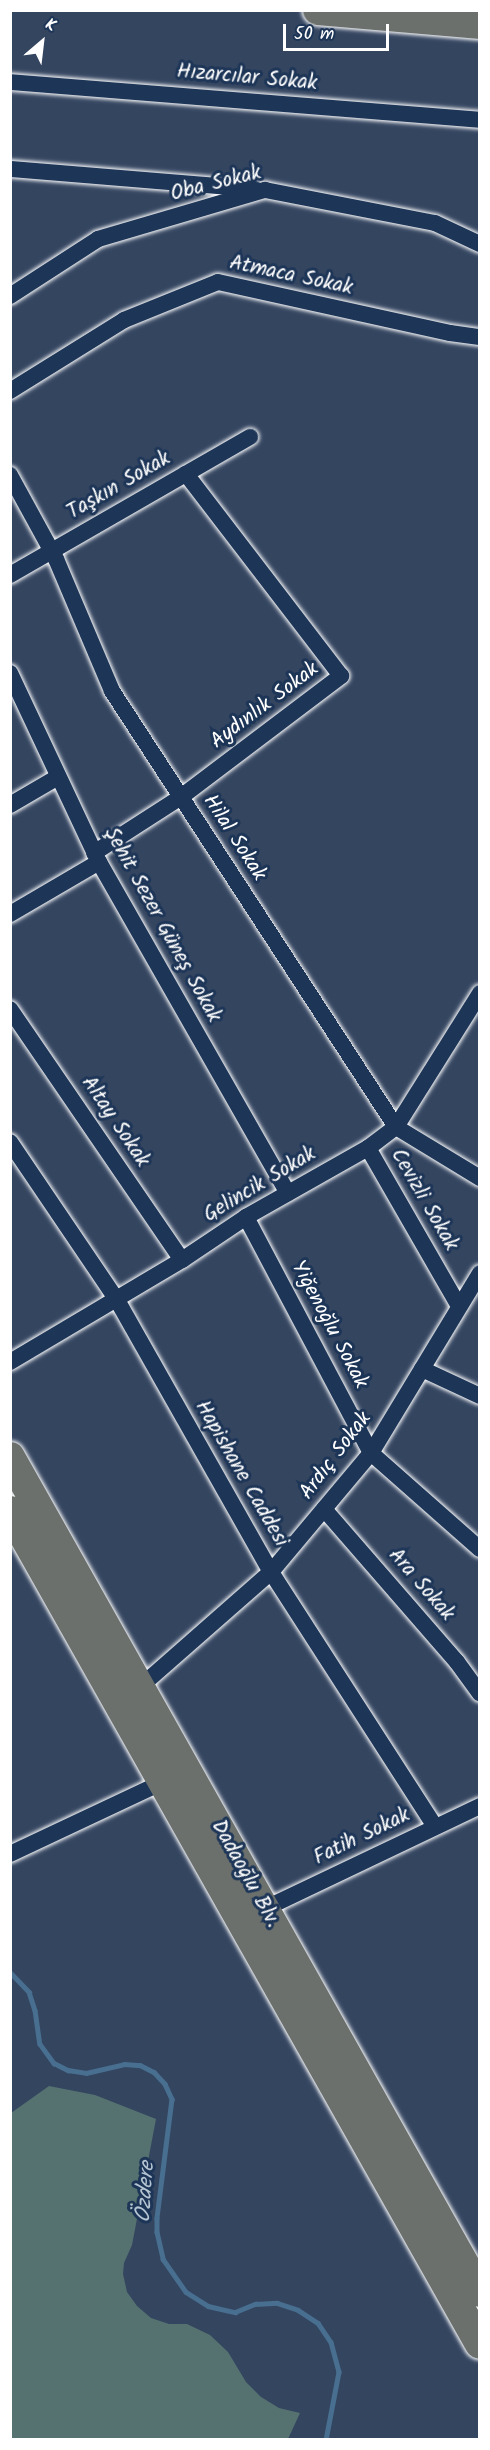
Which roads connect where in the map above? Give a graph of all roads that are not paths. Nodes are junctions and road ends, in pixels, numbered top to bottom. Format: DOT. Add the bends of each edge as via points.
graph roads {
  1 [pos="318,10"];
  2 [pos="480,24"];
  3 [pos="10,82"];
  4 [pos="480,120"];
  5 [pos="10,170"];
  6 [pos="265,190"];
  7 [pos="480,244"];
  8 [pos="10,296"];
  9 [pos="480,337"];
  10 [pos="10,391"];
  11 [pos="250,437"];
  12 [pos="186,474"];
  13 [pos="10,475"];
  14 [pos="52,551"];
  15 [pos="10,575"];
  16 [pos="10,673"];
  17 [pos="58,777"];
  18 [pos="181,797"];
  19 [pos="10,805"];
  20 [pos="97,858"];
  21 [pos="10,914"];
  22 [pos="477,1004"];
  23 [pos="10,1009"];
  24 [pos="396,1127"];
  25 [pos="10,1142"];
  26 [pos="368,1148"];
  27 [pos="480,1178"];
  28 [pos="288,1193"];
  29 [pos="246,1217"];
  30 [pos="182,1260"];
  31 [pos="480,1273"];
  32 [pos="117,1300"];
  33 [pos="459,1306"];
  34 [pos="10,1362"];
  35 [pos="422,1369"];
  36 [pos="480,1396"];
  37 [pos="371,1453"];
  38 [pos="10,1457"];
  39 [pos="324,1509"];
  40 [pos="10,1511"];
  41 [pos="480,1549"];
  42 [pos="271,1572"];
  43 [pos="140,1687"];
  44 [pos="480,1694"];
  45 [pos="163,1782"];
  46 [pos="480,1806"];
  47 [pos="435,1826"];
  48 [pos="10,1854"];
  49 [pos="264,1909"];
  50 [pos="480,2292"];
  51 [pos="480,2344"];
  1 -- 2 [label="highway"];
  3 -- 4 [label="street, Hızarcılar Sokak"];
  5 -- 6 [label="street"];
  6 -- 7 [label="street, Oba Sokak" via="435,223"];
  6 -- 8 [label="street, Oba Sokak" via="98,239"];
  9 -- 10 [label="street, Atmaca Sokak" via="218,282 124,320"];
  11 -- 12 [label="street, Taşkın Sokak"];
  12 -- 14 [label="street, Taşkın Sokak"];
  12 -- 18 [label="street, Aydınlık Sokak" via="341,676"];
  13 -- 14 [label="street, Hilal Sokak"];
  14 -- 15 [label="street, Taşkın Sokak"];
  14 -- 18 [label="street, Hilal Sokak" via="112,691"];
  16 -- 17 [label="street, Şehit Sezer Güneş Sokak"];
  17 -- 19 [label="street"];
  17 -- 20 [label="street, Şehit Sezer Güneş Sokak"];
  18 -- 20 [label="street, Aydınlık Sokak"];
  18 -- 24 [label="street, Hilal Sokak"];
  20 -- 21 [label="street, Aydınlık Sokak"];
  20 -- 28 [label="street, Şehit Sezer Güneş Sokak"];
  22 -- 24 [label="street, Gelincik Sokak"];
  23 -- 30 [label="street, Altay Sokak"];
  24 -- 26 [label="street, Gelincik Sokak"];
  24 -- 27 [label="street, Hilal Sokak"];
  25 -- 32 [label="street, Hapishane Caddesi"];
  26 -- 28 [label="street, Gelincik Sokak"];
  26 -- 33 [label="street, Cevizli Sokak"];
  28 -- 29 [label="street, Gelincik Sokak"];
  29 -- 30 [label="street, Gelincik Sokak"];
  29 -- 37 [label="street, Yiğenoğlu Sokak"];
  30 -- 32 [label="street, Gelincik Sokak"];
  31 -- 33 [label="street, Ardıç Sokak"];
  32 -- 34 [label="street, Gelincik Sokak"];
  32 -- 42 [label="street, Hapishane Caddesi"];
  33 -- 35 [label="street, Ardıç Sokak"];
  35 -- 36 [label="street"];
  35 -- 37 [label="street, Ardıç Sokak"];
  37 -- 39 [label="street, Ardıç Sokak"];
  37 -- 41 [label="street, Yiğenoğlu Sokak"];
  38 -- 43 [label="highway, Dadaoğlu Blv."];
  39 -- 42 [label="street, Ardıç Sokak"];
  39 -- 44 [label="street, Ara Sokak" via="457,1662"];
  40 -- 45 [label="highway, Dadaoğlu Blv."];
  42 -- 43 [label="street, Ardıç Sokak"];
  42 -- 47 [label="street, Hapishane Caddesi"];
  43 -- 49 [label="highway, Dadaoğlu Blv."];
  45 -- 48 [label="street"];
  45 -- 51 [label="highway, Dadaoğlu Blv."];
  46 -- 47 [label="street, Fatih Sokak"];
  47 -- 49 [label="street, Fatih Sokak"];
  49 -- 50 [label="highway, Dadaoğlu Blv."];
}
